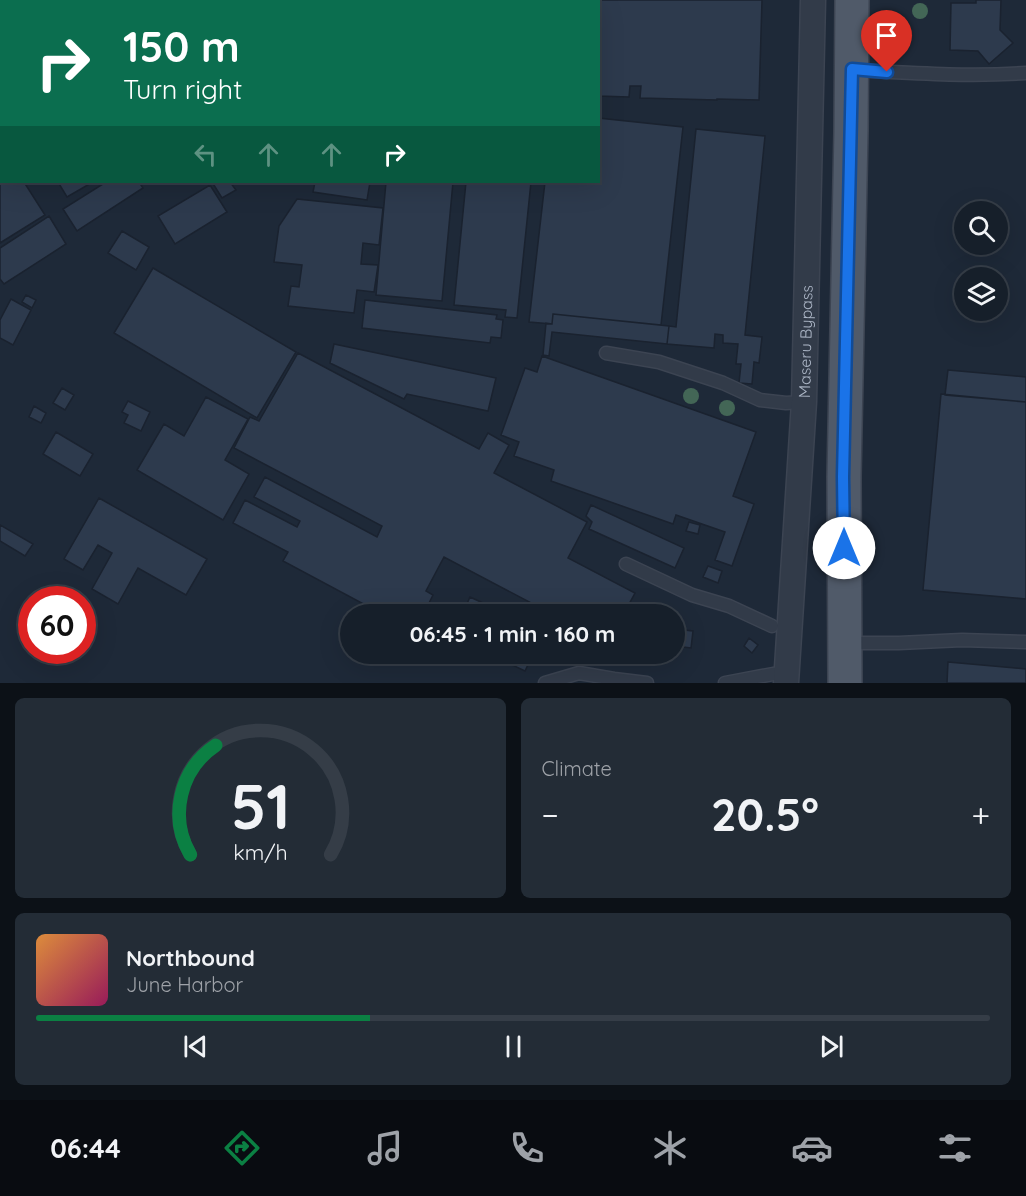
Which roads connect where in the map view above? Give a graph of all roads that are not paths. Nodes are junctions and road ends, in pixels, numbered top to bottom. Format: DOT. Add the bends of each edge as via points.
graph roads {
  1 [pos="813,0"];
  2 [pos="852,0"];
  3 [pos="852,69"];
  4 [pos="1026,73"];
  5 [pos="606,353"];
  6 [pos="804,402"];
  7 [pos="626,564"];
  8 [pos="772,626"];
  9 [pos="1026,642"];
  10 [pos="845,643"];
  11 [pos="786,678"];
  12 [pos="544,683"];
  13 [pos="647,683"];
  14 [pos="725,683"];
  15 [pos="845,683"];
  1 -- 6 [label="street, Maseru Bypass"];
  2 -- 3 [label="main road"];
  3 -- 4 [label="lane" via="928,74"];
  3 -- 10 [label="main road" via="843,477"];
  5 -- 6 [label="lane" via="659,362 760,400"];
  6 -- 11 [label="street, Maseru Bypass"];
  7 -- 8 [label="lane"];
  9 -- 10 [label="lane"];
  10 -- 15 [label="main road"];
  11 -- 14 [label="lane" via="773,674"];
  12 -- 13 [label="lane" via="579,673"];
}
